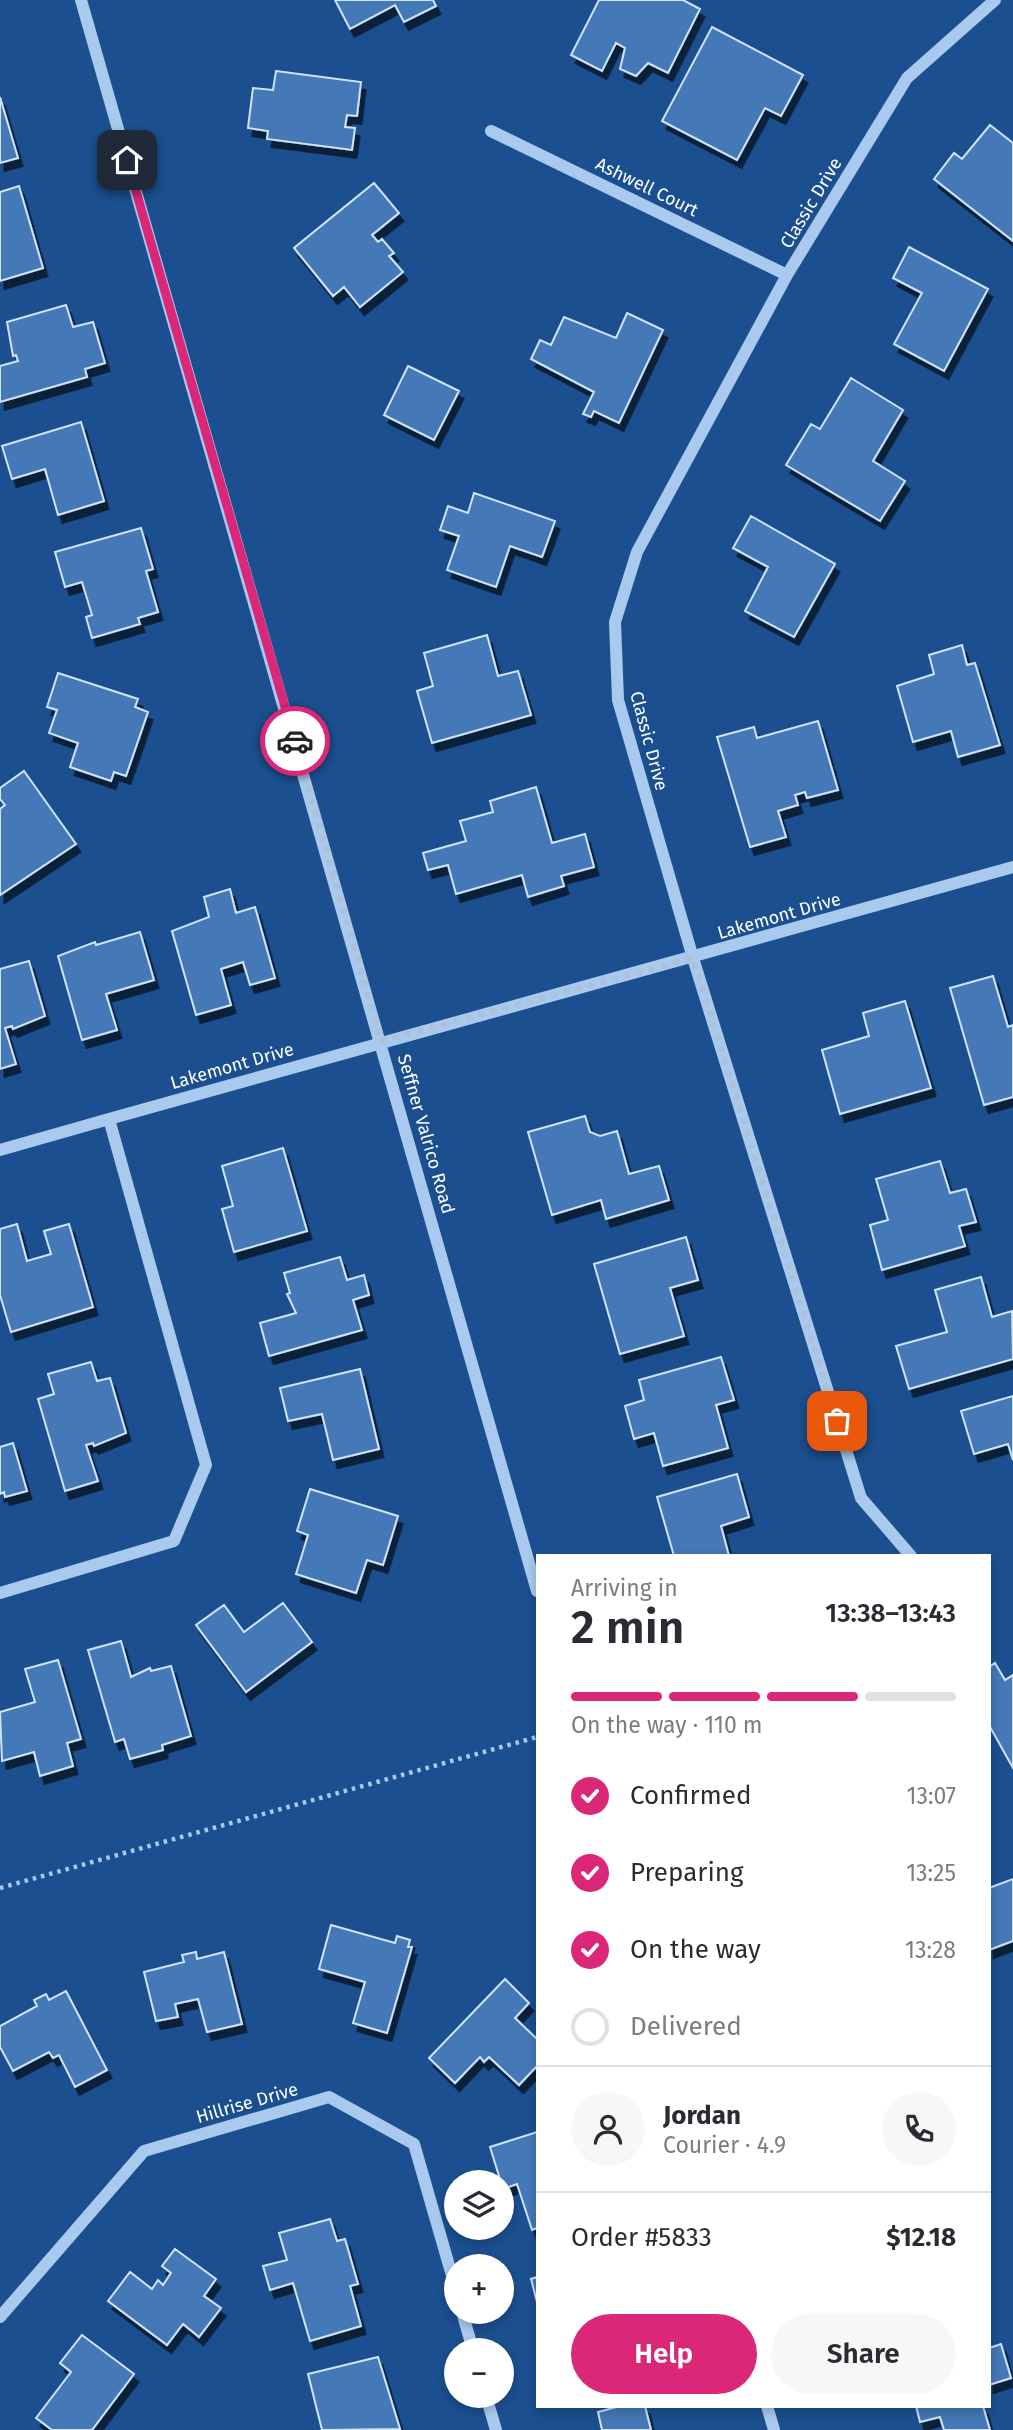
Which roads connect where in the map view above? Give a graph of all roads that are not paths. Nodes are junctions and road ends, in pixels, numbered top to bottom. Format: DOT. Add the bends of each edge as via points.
graph roads {
  1 [pos="81,0"];
  2 [pos="995,0"];
  3 [pos="491,131"];
  4 [pos="787,275"];
  5 [pos="1013,867"];
  6 [pos="693,958"];
  7 [pos="381,1041"];
  8 [pos="109,1119"];
  9 [pos="0,1150"];
  10 [pos="909,1554"];
  11 [pos="536,1587"];
  12 [pos="0,1593"];
  13 [pos="446,2254"];
  14 [pos="0,2317"];
  15 [pos="490,2408"];
  16 [pos="768,2408"];
  17 [pos="496,2430"];
  18 [pos="774,2430"];
  1 -- 7 [label="street, Seffner Valrico Road"];
  2 -- 4 [label="street, Classic Drive" via="908,78"];
  3 -- 4 [label="street, Ashwell Court"];
  4 -- 6 [label="street, Classic Drive" via="637,552 615,622 618,700"];
  5 -- 6 [label="street, Lakemont Drive"];
  6 -- 7 [label="street, Lakemont Drive"];
  6 -- 10 [label="street, Classic Drive" via="861,1498"];
  7 -- 8 [label="street, Lakemont Drive"];
  7 -- 11 [label="street, Seffner Valrico Road"];
  8 -- 9 [label="street, Lakemont Drive"];
  8 -- 12 [label="street" via="206,1465 174,1541"];
  13 -- 14 [label="street, Hillrise Drive" via="414,2144 329,2097 144,2151"];
  15 -- 17 [label="street"];
  16 -- 18 [label="street"];
}
